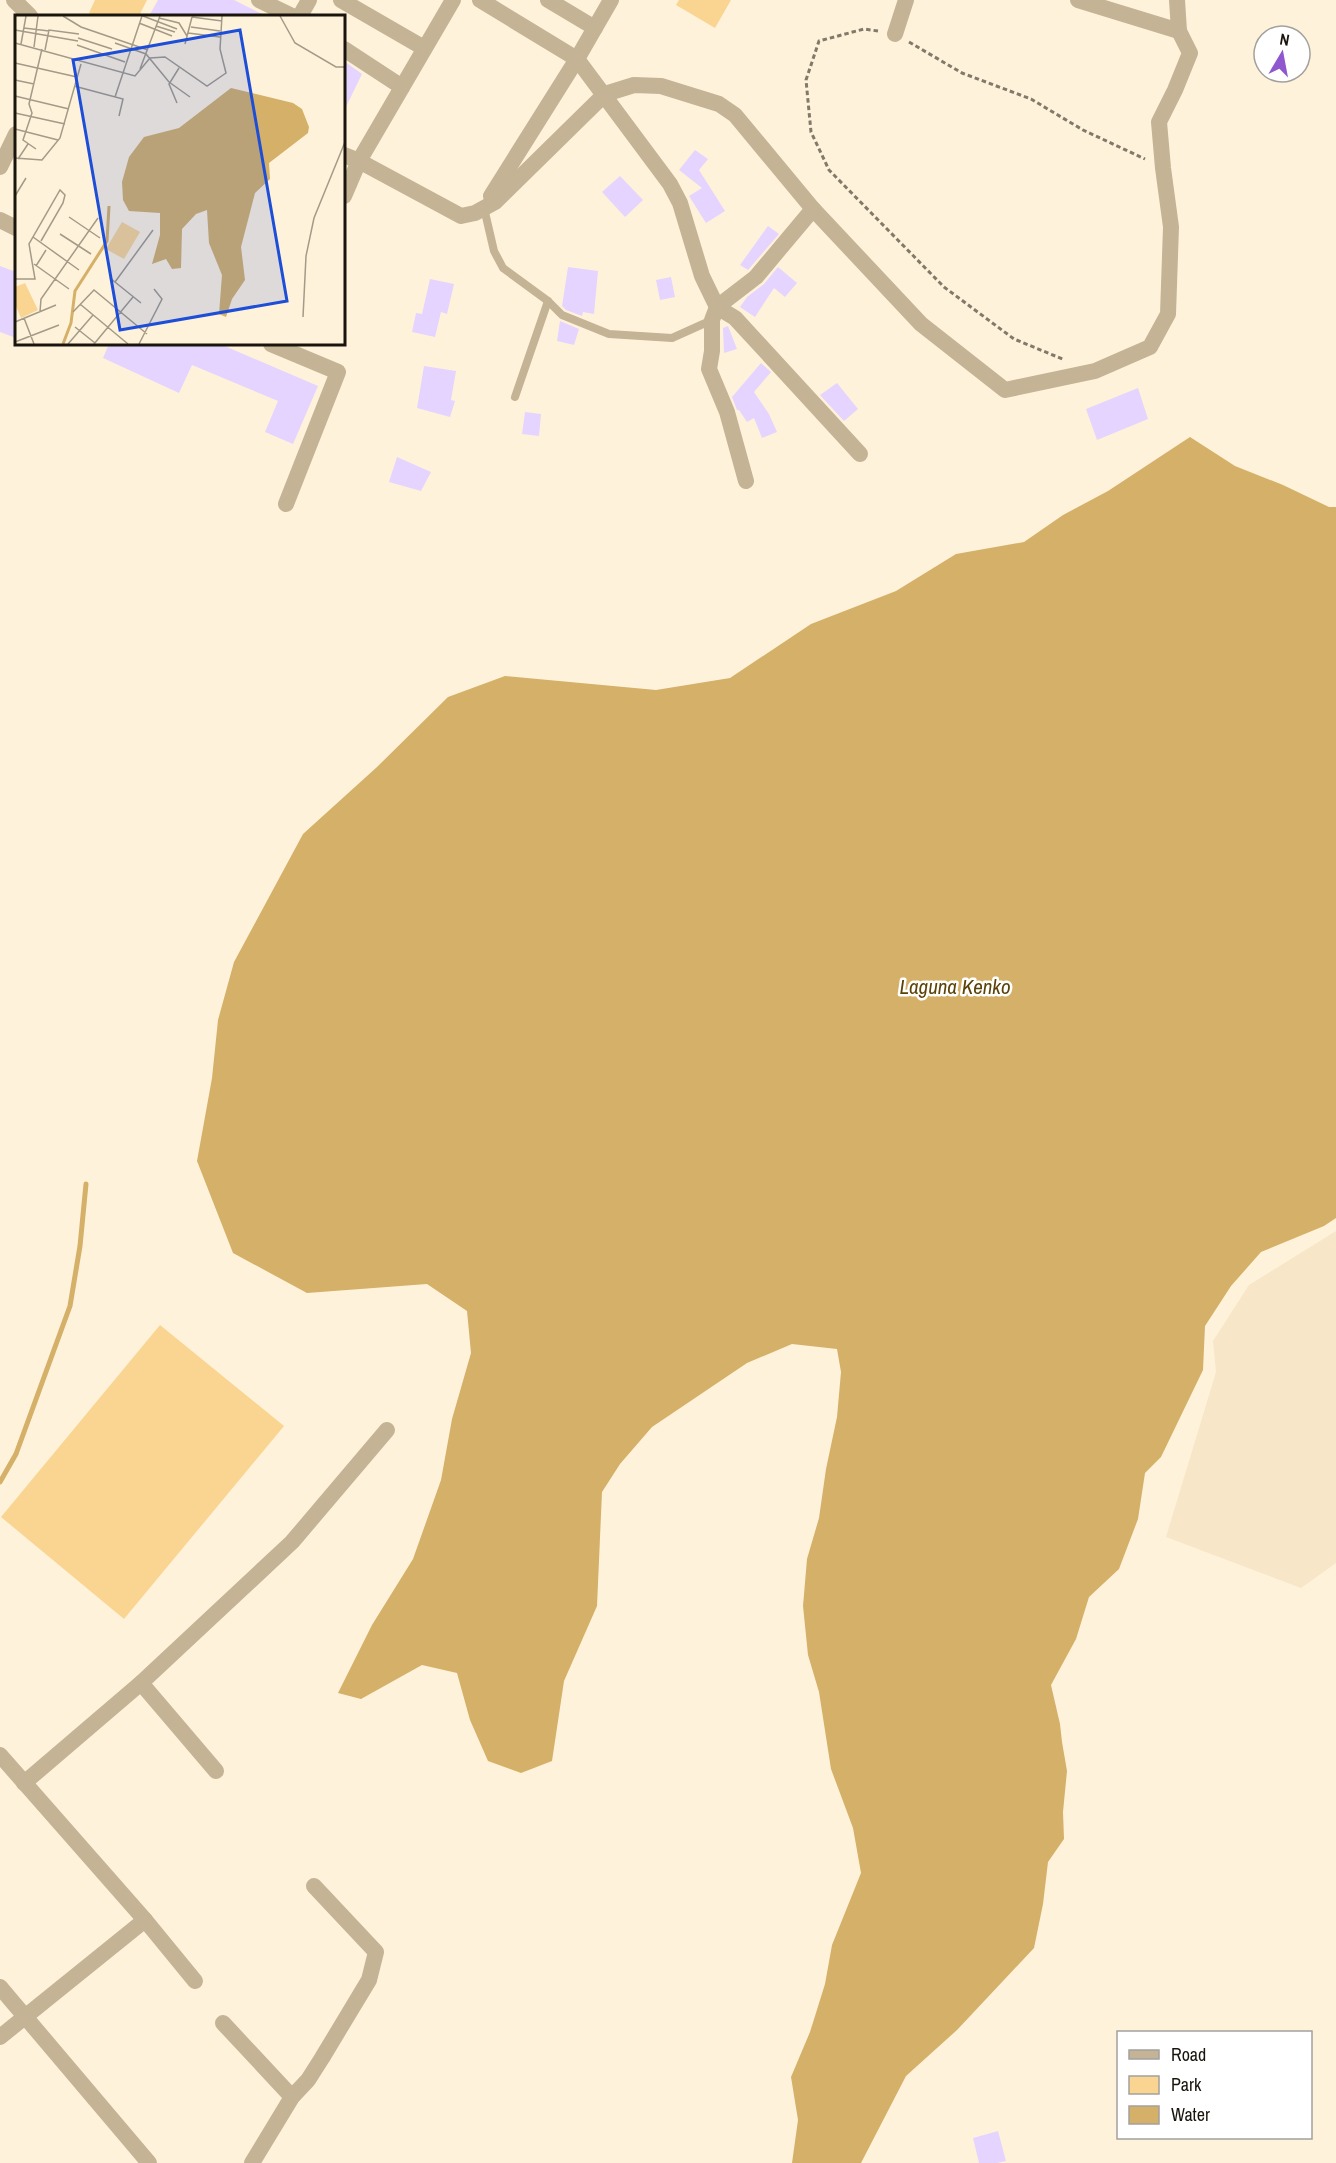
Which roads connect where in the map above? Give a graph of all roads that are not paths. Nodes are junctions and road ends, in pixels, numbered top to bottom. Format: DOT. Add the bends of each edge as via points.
graph roads {
  1 [pos="14,0"];
  2 [pos="259,0"];
  3 [pos="309,0"];
  4 [pos="341,0"];
  5 [pos="453,0"];
  6 [pos="480,0"];
  7 [pos="548,0"];
  8 [pos="611,0"];
  9 [pos="906,0"];
  10 [pos="1078,0"];
  11 [pos="1177,0"];
  12 [pos="29,15"];
  13 [pos="290,15"];
  14 [pos="301,15"];
  15 [pos="595,28"];
  16 [pos="1179,31"];
  17 [pos="895,34"];
  18 [pos="424,48"];
  19 [pos="345,50"];
  20 [pos="578,59"];
  21 [pos="402,87"];
  22 [pos="604,94"];
  23 [pos="10,139"];
  24 [pos="351,158"];
  25 [pos="0,167"];
  26 [pos="345,191"];
  27 [pos="484,208"];
  28 [pos="813,209"];
  29 [pos="0,220"];
  30 [pos="15,228"];
  31 [pos="548,302"];
  32 [pos="715,313"];
  33 [pos="278,345"];
  34 [pos="515,397"];
  35 [pos="860,454"];
  36 [pos="746,482"];
  37 [pos="286,504"];
  38 [pos="387,1430"];
  39 [pos="141,1683"];
  40 [pos="0,1755"];
  41 [pos="216,1771"];
  42 [pos="24,1783"];
  43 [pos="314,1886"];
  44 [pos="145,1920"];
  45 [pos="195,1981"];
  46 [pos="0,1987"];
  47 [pos="25,2017"];
  48 [pos="223,2023"];
  49 [pos="0,2037"];
  50 [pos="292,2097"];
  51 [pos="149,2163"];
  52 [pos="252,2163"];
  1 -- 12 [label="street"];
  2 -- 13 [label="street"];
  3 -- 14 [label="street"];
  4 -- 18 [label="street"];
  5 -- 18 [label="street"];
  6 -- 20 [label="street"];
  7 -- 15 [label="street"];
  8 -- 15 [label="street"];
  9 -- 17 [label="street"];
  10 -- 16 [label="street"];
  11 -- 16 [label="street"];
  15 -- 20 [label="street"];
  16 -- 28 [label="street" via="1190,53 1159,122 1171,226 1168,314 1150,347 1095,371 1005,390 921,324"];
  18 -- 21 [label="street"];
  19 -- 21 [label="street"];
  20 -- 22 [label="street"];
  20 -- 27 [label="street"];
  21 -- 24 [label="street"];
  22 -- 27 [label="street" via="495,202"];
  22 -- 28 [label="street" via="634,85 661,86 719,104 735,115"];
  22 -- 32 [label="street" via="680,203"];
  23 -- 25 [label="street"];
  24 -- 26 [label="street"];
  24 -- 27 [label="street" via="462,216"];
  27 -- 31 [label="lane" via="502,268"];
  28 -- 32 [label="street" via="756,277"];
  29 -- 30 [label="street"];
  31 -- 32 [label="lane" via="562,315 609,334 672,338"];
  31 -- 34 [label="lane"];
  32 -- 35 [label="street" via="735,318"];
  32 -- 36 [label="street" via="709,369 727,412"];
  33 -- 37 [label="street" via="338,372"];
  38 -- 39 [label="street" via="292,1542"];
  39 -- 41 [label="street"];
  39 -- 42 [label="street"];
  40 -- 42 [label="street"];
  42 -- 44 [label="street"];
  43 -- 50 [label="street" via="376,1952 369,1980 308,2080"];
  44 -- 45 [label="street"];
  44 -- 47 [label="street"];
  46 -- 47 [label="street"];
  47 -- 49 [label="street"];
  47 -- 51 [label="street"];
  48 -- 50 [label="street"];
  50 -- 52 [label="street"];
}
